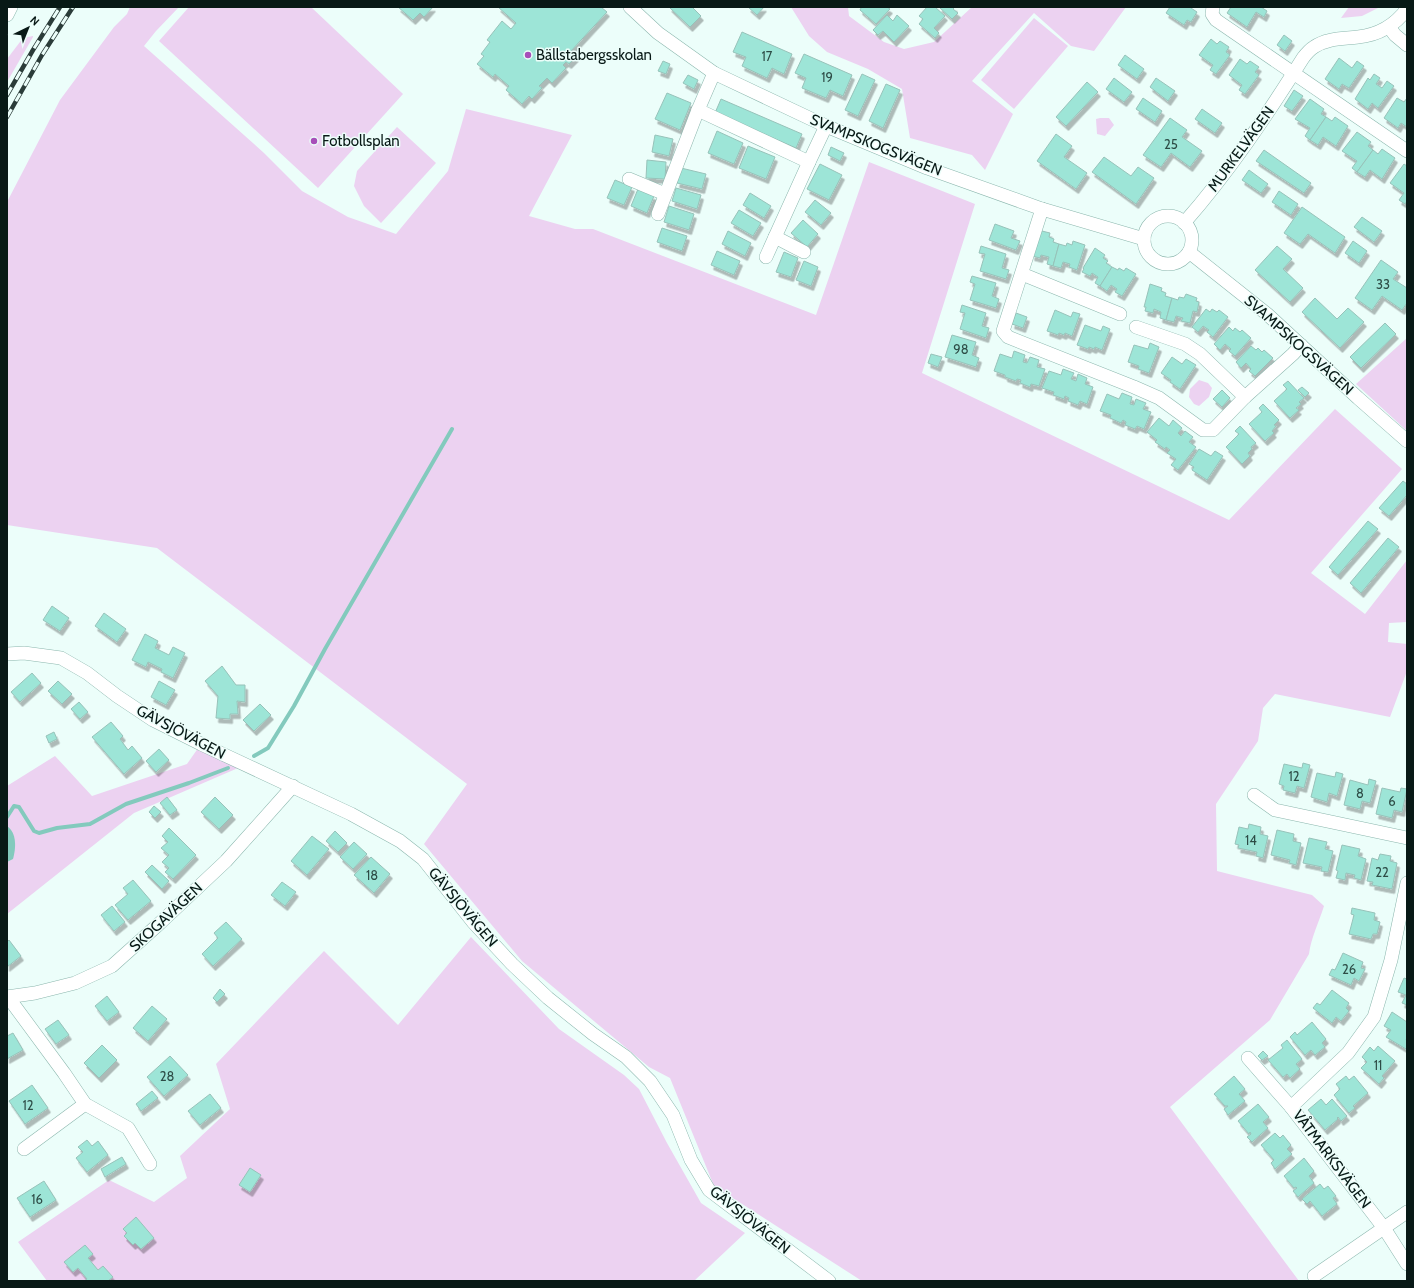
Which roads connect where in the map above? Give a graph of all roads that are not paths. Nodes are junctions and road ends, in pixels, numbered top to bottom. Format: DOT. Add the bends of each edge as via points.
graph roads {
  1 [pos="11,7"];
  2 [pos="630,7"];
  3 [pos="1213,7"];
  4 [pos="1407,9"];
  5 [pos="7,15"];
  6 [pos="1390,27"];
  7 [pos="1407,45"];
  8 [pos="714,73"];
  9 [pos="1294,73"];
  10 [pos="698,110"];
  11 [pos="826,126"];
  12 [pos="1407,151"];
  13 [pos="809,162"];
  14 [pos="629,179"];
  15 [pos="665,194"];
  16 [pos="1042,209"];
  17 [pos="658,214"];
  18 [pos="1184,223"];
  19 [pos="774,236"];
  20 [pos="1144,239"];
  21 [pos="804,252"];
  22 [pos="1189,252"];
  23 [pos="766,257"];
  24 [pos="1022,274"];
  25 [pos="1120,314"];
  26 [pos="1136,327"];
  27 [pos="1301,345"];
  28 [pos="1244,397"];
  29 [pos="1407,441"];
  30 [pos="7,654"];
  31 [pos="293,786"];
  32 [pos="1254,795"];
  33 [pos="1407,838"];
  34 [pos="1407,883"];
  35 [pos="7,997"];
  36 [pos="1248,1058"];
  37 [pos="85,1104"];
  38 [pos="1292,1107"];
  39 [pos="24,1149"];
  40 [pos="150,1164"];
  41 [pos="1407,1212"];
  42 [pos="1384,1228"];
  43 [pos="1407,1264"];
  44 [pos="1314,1276"];
  45 [pos="829,1281"];
  1 -- 5 [label="street"];
  2 -- 8 [label="street, SVAMPSKOGSVÄGEN" via="658,33"];
  3 -- 9 [label="street" via="1212,14 1216,20"];
  4 -- 6 [label="street, MURKELVÄGEN"];
  6 -- 7 [label="street"];
  6 -- 9 [label="street, MURKELVÄGEN" via="1375,33 1339,38 1320,44 1310,50"];
  8 -- 10 [label="street"];
  8 -- 11 [label="street, SVAMPSKOGSVÄGEN"];
  9 -- 12 [label="street"];
  9 -- 18 [label="street, MURKELVÄGEN" via="1237,157"];
  10 -- 13 [label="street"];
  10 -- 15 [label="street"];
  11 -- 13 [label="street"];
  11 -- 16 [label="street, SVAMPSKOGSVÄGEN" via="927,168"];
  13 -- 19 [label="street"];
  14 -- 15 [label="street"];
  15 -- 17 [label="street"];
  16 -- 20 [label="street, SVAMPSKOGSVÄGEN"];
  16 -- 24 [label="street"];
  18 -- 20 [label="street" via="1177,218 1162,217 1149,227"];
  18 -- 22 [label="street" via="1192,238"];
  19 -- 21 [label="street"];
  19 -- 23 [label="street"];
  20 -- 22 [label="street" via="1151,256 1165,264 1182,260"];
  22 -- 27 [label="street, SVAMPSKOGSVÄGEN" via="1267,314"];
  24 -- 25 [label="street"];
  24 -- 28 [label="street" via="1003,331 1008,337 1159,398 1203,430 1213,430"];
  26 -- 28 [label="street" via="1185,344 1200,354"];
  27 -- 28 [label="street"];
  27 -- 29 [label="street, SVAMPSKOGSVÄGEN"];
  30 -- 31 [label="street, GÄVSJÖVÄGEN" via="24,653 61,658 87,673 153,720"];
  31 -- 35 [label="street, SKOGAVÄGEN" via="226,861 112,966 75,983"];
  31 -- 45 [label="street, GÄVSJÖVÄGEN" via="400,841 423,859 473,922 512,964 548,998 626,1057 650,1081 673,1115 691,1160 709,1190"];
  32 -- 33 [label="street" via="1275,810"];
  34 -- 38 [label="street, VÅTMARKSVÄGEN" via="1391,960 1374,1017 1348,1052"];
  35 -- 37 [label="street, SKOGAVÄGEN"];
  36 -- 38 [label="street"];
  37 -- 39 [label="street"];
  37 -- 40 [label="street, SKOGAVÄGEN" via="128,1128"];
  38 -- 42 [label="street, VÅTMARKSVÄGEN"];
  41 -- 42 [label="street"];
  42 -- 43 [label="street, VÅTMARKSVÄGEN"];
  42 -- 44 [label="street"];
}
